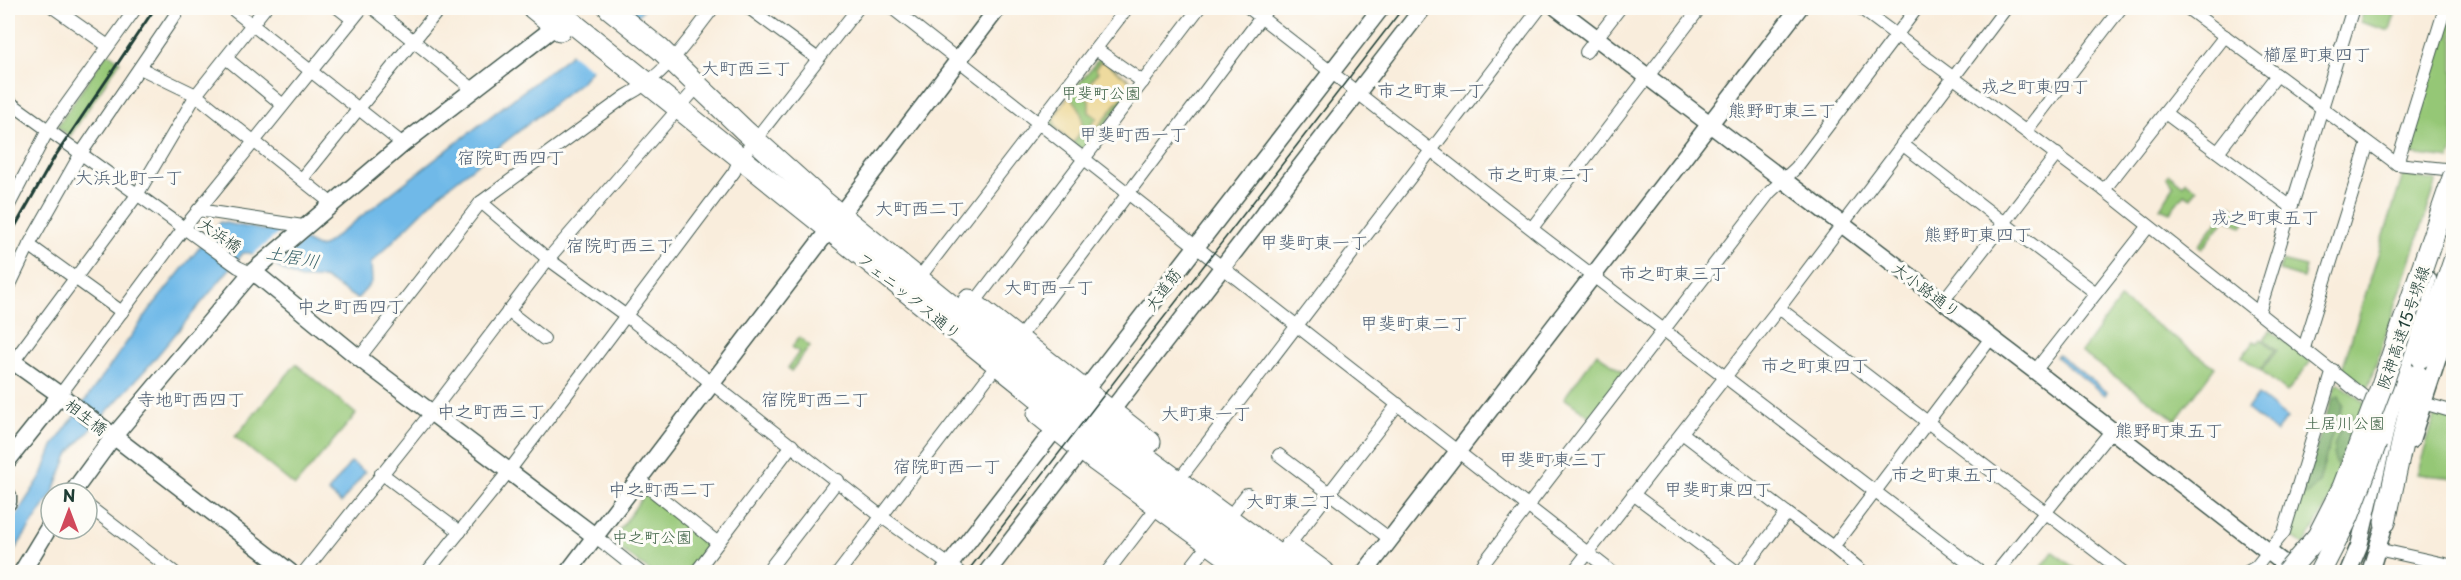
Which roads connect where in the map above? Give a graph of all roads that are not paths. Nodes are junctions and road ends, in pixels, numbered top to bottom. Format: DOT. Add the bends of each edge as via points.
graph roads {
  1 [pos="54,8"];
  2 [pos="136,8"];
  3 [pos="180,8"];
  4 [pos="231,8"];
  5 [pos="265,8"];
  6 [pos="338,8"];
  7 [pos="362,8"];
  8 [pos="374,8"];
  9 [pos="440,8"];
  10 [pos="533,8"];
  11 [pos="609,8"];
  12 [pos="713,8"];
  13 [pos="749,8"];
  14 [pos="858,8"];
  15 [pos="892,8"];
  16 [pos="998,8"];
  17 [pos="1127,8"];
  18 [pos="1199,8"];
  19 [pos="1249,8"];
  20 [pos="1381,8"];
  21 [pos="1423,8"];
  22 [pos="1540,8"];
  23 [pos="1557,8"];
  24 [pos="1620,8"];
  25 [pos="1700,8"];
  26 [pos="1799,8"];
  27 [pos="1860,8"];
  28 [pos="1917,8"];
  29 [pos="2006,8"];
  30 [pos="2121,8"];
  31 [pos="2187,8"];
  32 [pos="2353,8"];
  33 [pos="2445,8"];
  34 [pos="1265,12"];
  35 [pos="352,19"];
  36 [pos="562,19"];
  37 [pos="252,24"];
  38 [pos="1895,34"];
  39 [pos="2225,36"];
  40 [pos="1597,38"];
  41 [pos="414,40"];
  42 [pos="108,46"];
  43 [pos="1096,49"];
  44 [pos="1586,52"];
  45 [pos="226,58"];
  46 [pos="818,59"];
  47 [pos="958,60"];
  48 [pos="673,62"];
  49 [pos="140,68"];
  50 [pos="311,71"];
  51 [pos="1331,71"];
  52 [pos="2277,75"];
  53 [pos="1647,76"];
  54 [pos="1952,77"];
  55 [pos="1143,82"];
  56 [pos="698,86"];
  57 [pos="642,88"];
  58 [pos="474,90"];
  59 [pos="1357,93"];
  60 [pos="196,95"];
  61 [pos="8,101"];
  62 [pos="283,105"];
  63 [pos="2321,109"];
  64 [pos="358,110"];
  65 [pos="673,112"];
  66 [pos="2164,113"];
  67 [pos="1039,124"];
  68 [pos="1710,124"];
  69 [pos="48,130"];
  70 [pos="2026,131"];
  71 [pos="755,140"];
  72 [pos="255,141"];
  73 [pos="2368,143"];
  74 [pos="403,144"];
  75 [pos="1902,144"];
  76 [pos="1431,150"];
  77 [pos="2218,152"];
  78 [pos="80,154"];
  79 [pos="2057,154"];
  80 [pos="1082,160"];
  81 [pos="2397,164"];
  82 [pos="737,165"];
  83 [pos="2454,170"];
  84 [pos="2454,175"];
  85 [pos="302,179"];
  86 [pos="1783,180"];
  87 [pos="2104,190"];
  88 [pos="2454,192"];
  89 [pos="1127,194"];
  90 [pos="137,195"];
  91 [pos="481,202"];
  92 [pos="331,203"];
  93 [pos="2290,206"];
  94 [pos="8,207"];
  95 [pos="198,210"];
  96 [pos="2454,218"];
  97 [pos="834,222"];
  98 [pos="2004,223"];
  99 [pos="1841,224"];
  100 [pos="2148,227"];
  101 [pos="184,228"];
  102 [pos="1532,228"];
  103 [pos="299,230"];
  104 [pos="29,245"];
  105 [pos="1195,245"];
  106 [pos="548,259"];
  107 [pos="2452,265"];
  108 [pos="250,267"];
  109 [pos="1221,267"];
  110 [pos="924,272"];
  111 [pos="1593,274"];
  112 [pos="77,279"];
  113 [pos="8,289"];
  114 [pos="2096,293"];
  115 [pos="1943,301"];
  116 [pos="1779,308"];
  117 [pos="2454,309"];
  118 [pos="508,311"];
  119 [pos="122,312"];
  120 [pos="2259,312"];
  121 [pos="625,315"];
  122 [pos="959,322"];
  123 [pos="1297,325"];
  124 [pos="1665,330"];
  125 [pos="1991,338"];
  126 [pos="544,339"];
  127 [pos="2304,348"];
  128 [pos="1003,357"];
  129 [pos="359,358"];
  130 [pos="10,360"];
  131 [pos="2333,370"];
  132 [pos="2035,371"];
  133 [pos="1724,377"];
  134 [pos="711,382"];
  135 [pos="60,395"];
  136 [pos="2423,403"];
  137 [pos="1398,404"];
  138 [pos="1070,410"];
  139 [pos="2454,412"];
  140 [pos="431,413"];
  141 [pos="2389,416"];
  142 [pos="1927,422"];
  143 [pos="1097,430"];
  144 [pos="2112,430"];
  145 [pos="1682,433"];
  146 [pos="113,437"];
  147 [pos="792,445"];
  148 [pos="1459,450"];
  149 [pos="1279,455"];
  150 [pos="8,460"];
  151 [pos="509,471"];
  152 [pos="381,473"];
  153 [pos="639,480"];
  154 [pos="838,480"];
  155 [pos="81,481"];
  156 [pos="1172,487"];
  157 [pos="1329,492"];
  158 [pos="1873,493"];
  159 [pos="1633,494"];
  160 [pos="8,496"];
  161 [pos="8,502"];
  162 [pos="1528,507"];
  163 [pos="1786,513"];
  164 [pos="2046,513"];
  165 [pos="99,514"];
  166 [pos="882,517"];
  167 [pos="1228,519"];
  168 [pos="2385,522"];
  169 [pos="460,532"];
  170 [pos="2318,536"];
  171 [pos="596,537"];
  172 [pos="1390,539"];
  173 [pos="41,541"];
  174 [pos="718,543"];
  175 [pos="1833,547"];
  176 [pos="2377,549"];
  177 [pos="2270,551"];
  178 [pos="1588,553"];
  179 [pos="1281,558"];
  180 [pos="2454,566"];
  181 [pos="951,570"];
  182 [pos="21,573"];
  183 [pos="174,573"];
  184 [pos="290,573"];
  185 [pos="304,573"];
  186 [pos="428,573"];
  187 [pos="567,573"];
  188 [pos="640,573"];
  189 [pos="696,573"];
  190 [pos="767,573"];
  191 [pos="839,573"];
  192 [pos="987,573"];
  193 [pos="1107,573"];
  194 [pos="1187,573"];
  195 [pos="1248,573"];
  196 [pos="1301,573"];
  197 [pos="1324,573"];
  198 [pos="1365,573"];
  199 [pos="1477,573"];
  200 [pos="1573,573"];
  201 [pos="1612,573"];
  202 [pos="1739,573"];
  203 [pos="1863,573"];
  204 [pos="1980,573"];
  205 [pos="1997,573"];
  206 [pos="2123,573"];
  207 [pos="2247,573"];
  208 [pos="2287,573"];
  209 [pos="2295,573"];
  210 [pos="2320,573"];
  211 [pos="2348,573"];
  212 [pos="2370,573"];
  1 -- 42 [label="street"];
  2 -- 42 [label="street"];
  3 -- 49 [label="street"];
  4 -- 37 [label="street"];
  5 -- 37 [label="street"];
  6 -- 35 [label="street"];
  7 -- 35 [label="street"];
  8 -- 41 [label="street"];
  9 -- 41 [label="street"];
  10 -- 36 [label="highway, フェニックス通り"];
  11 -- 48 [label="highway"];
  12 -- 48 [label="street"];
  13 -- 46 [label="street"];
  14 -- 46 [label="street"];
  15 -- 47 [label="street"];
  16 -- 47 [label="street"];
  17 -- 43 [label="street"];
  18 -- 55 [label="street"];
  19 -- 34 [label="street"];
  20 -- 51 [label="street, 大道筋"];
  21 -- 59 [label="street, 大道筋"];
  22 -- 76 [label="street"];
  23 -- 40 [label="street, 大小路通り"];
  24 -- 40 [label="street"];
  25 -- 53 [label="street"];
  26 -- 68 [label="street"];
  27 -- 38 [label="street"];
  28 -- 38 [label="street"];
  29 -- 54 [label="street"];
  30 -- 70 [label="street"];
  31 -- 39 [label="street"];
  32 -- 63 [label="street"];
  33 -- 81 [label="street"];
  34 -- 51 [label="street"];
  34 -- 89 [label="street"];
  35 -- 50 [label="street"];
  36 -- 57 [label="highway, フェニックス通り"];
  36 -- 58 [label="street"];
  37 -- 45 [label="street"];
  37 -- 50 [label="street"];
  38 -- 54 [label="street"];
  38 -- 86 [label="street" via="1796,168"];
  39 -- 52 [label="street"];
  39 -- 66 [label="street"];
  40 -- 44 [label="street"];
  40 -- 53 [label="street, 大小路通り"];
  41 -- 58 [label="street"];
  41 -- 64 [label="street"];
  42 -- 69 [label="street"];
  43 -- 55 [label="street"];
  43 -- 67 [label="street"];
  45 -- 60 [label="street"];
  45 -- 62 [label="street"];
  46 -- 71 [label="street"];
  47 -- 67 [label="street"];
  47 -- 97 [label="street"];
  48 -- 56 [label="highway"];
  48 -- 57 [label="street"];
  49 -- 60 [label="street"];
  49 -- 78 [label="street"];
  50 -- 62 [label="street"];
  50 -- 64 [label="street"];
  51 -- 59 [label="street"];
  51 -- 105 [label="street, 大道筋"];
  52 -- 63 [label="street"];
  52 -- 77 [label="street"];
  53 -- 68 [label="street, 大小路通り"];
  53 -- 102 [label="street"];
  54 -- 70 [label="street"];
  54 -- 75 [label="street"];
  55 -- 80 [label="street"];
  56 -- 65 [label="street"];
  56 -- 71 [label="highway"];
  57 -- 65 [label="highway, フェニックス通り"];
  57 -- 91 [label="street"];
  58 -- 74 [label="street"];
  59 -- 76 [label="street"];
  59 -- 109 [label="street, 大道筋"];
  60 -- 72 [label="street"];
  60 -- 90 [label="street"];
  61 -- 69 [label="street, 大浜橋"];
  62 -- 72 [label="street"];
  63 -- 73 [label="street"];
  63 -- 93 [label="street"];
  64 -- 74 [label="street"];
  64 -- 85 [label="street"];
  65 -- 82 [label="highway, フェニックス通り"];
  65 -- 106 [label="street"];
  66 -- 77 [label="street"];
  66 -- 87 [label="street"];
  67 -- 80 [label="street"];
  67 -- 110 [label="street"];
  68 -- 86 [label="street, 大小路通り"];
  68 -- 111 [label="street"];
  69 -- 78 [label="street, 大浜橋"];
  69 -- 94 [label="street"];
  70 -- 79 [label="street"];
  71 -- 82 [label="street"];
  71 -- 97 [label="highway" via="772,141"];
  72 -- 85 [label="street"];
  72 -- 95 [label="street"];
  73 -- 81 [label="street"];
  73 -- 127 [label="street"];
  74 -- 92 [label="street"];
  75 -- 98 [label="street"];
  75 -- 99 [label="street"];
  76 -- 102 [label="street"];
  76 -- 123 [label="street"];
  77 -- 93 [label="street"];
  78 -- 90 [label="street, 大浜橋"];
  78 -- 104 [label="street"];
  79 -- 87 [label="street"];
  79 -- 98 [label="street"];
  80 -- 89 [label="street"];
  80 -- 122 [label="street"];
  81 -- 83 [label="street"];
  82 -- 97 [label="highway, フェニックス通り"];
  82 -- 121 [label="street"];
  84 -- 170 [label="highway, 阪神高速15号堺線, bridge" via="2354,461"];
  85 -- 92 [label="street"];
  86 -- 99 [label="street, 大小路通り"];
  86 -- 124 [label="street"];
  87 -- 100 [label="street"];
  88 -- 141 [label="street"];
  89 -- 105 [label="street"];
  89 -- 128 [label="street"];
  90 -- 101 [label="street, 大浜橋"];
  90 -- 112 [label="street"];
  91 -- 106 [label="street"];
  91 -- 129 [label="street"];
  92 -- 103 [label="street"];
  93 -- 120 [label="street"];
  95 -- 101 [label="street"];
  95 -- 103 [label="street"];
  96 -- 210 [label="highway, 阪神高速15号堺線, bridge" via="2358,492"];
  97 -- 110 [label="highway"];
  97 -- 122 [label="highway, フェニックス通り"];
  97 -- 134 [label="street"];
  98 -- 114 [label="street"];
  98 -- 115 [label="street"];
  99 -- 115 [label="street, 大小路通り"];
  99 -- 116 [label="street"];
  100 -- 114 [label="street"];
  100 -- 120 [label="street"];
  101 -- 108 [label="street, 大浜橋"];
  101 -- 119 [label="street"];
  102 -- 111 [label="street"];
  103 -- 108 [label="street"];
  104 -- 112 [label="street"];
  104 -- 113 [label="street"];
  105 -- 109 [label="street"];
  105 -- 138 [label="street, 大道筋"];
  106 -- 118 [label="street"];
  106 -- 121 [label="street"];
  107 -- 168 [label="highway" via="2419,366"];
  108 -- 129 [label="street"];
  108 -- 146 [label="street"];
  109 -- 123 [label="street"];
  109 -- 143 [label="street, 大道筋"];
  110 -- 122 [label="highway"];
  111 -- 124 [label="street"];
  111 -- 148 [label="street"];
  112 -- 119 [label="street"];
  112 -- 130 [label="street"];
  114 -- 132 [label="street"];
  115 -- 125 [label="street, 大小路通り"];
  116 -- 133 [label="street"];
  116 -- 142 [label="street"];
  117 -- 136 [label="street"];
  118 -- 126 [label="street"];
  118 -- 140 [label="street"];
  119 -- 135 [label="street"];
  120 -- 127 [label="street"];
  121 -- 134 [label="street"];
  121 -- 151 [label="street"];
  122 -- 128 [label="highway"];
  122 -- 128 [label="highway, フェニックス通り"];
  123 -- 137 [label="street"];
  123 -- 156 [label="street"];
  124 -- 133 [label="street"];
  124 -- 162 [label="street"];
  125 -- 132 [label="street, 大小路通り"];
  125 -- 142 [label="street"];
  127 -- 131 [label="street"];
  128 -- 138 [label="highway"];
  128 -- 138 [label="highway, フェニックス通り"];
  128 -- 166 [label="street"];
  129 -- 140 [label="street"];
  130 -- 135 [label="street, 相生橋"];
  131 -- 141 [label="street"];
  131 -- 177 [label="street" via="2284,532"];
  132 -- 144 [label="street, 大小路通り"];
  133 -- 145 [label="street"];
  133 -- 158 [label="street"];
  134 -- 147 [label="street"];
  134 -- 153 [label="street"];
  135 -- 146 [label="street, 相生橋"];
  135 -- 150 [label="street"];
  136 -- 139 [label="street"];
  136 -- 168 [label="street"];
  137 -- 148 [label="street"];
  137 -- 157 [label="street"];
  138 -- 143 [label="highway"];
  138 -- 143 [label="highway, フェニックス通り"];
  138 -- 181 [label="street, 大道筋"];
  140 -- 151 [label="street"];
  140 -- 152 [label="street"];
  141 -- 211 [label="street" via="2359,546"];
  142 -- 158 [label="street"];
  142 -- 164 [label="street"];
  143 -- 156 [label="highway"];
  143 -- 156 [label="highway, フェニックス通り"];
  143 -- 192 [label="street, 大道筋"];
  144 -- 164 [label="street"];
  144 -- 177 [label="street, 大小路通り"];
  145 -- 159 [label="street"];
  145 -- 163 [label="street"];
  146 -- 155 [label="street"];
  146 -- 184 [label="street, 相生橋"];
  147 -- 154 [label="street"];
  147 -- 174 [label="street"];
  148 -- 162 [label="street"];
  148 -- 172 [label="street"];
  149 -- 157 [label="street"];
  151 -- 169 [label="street"];
  151 -- 171 [label="street"];
  152 -- 169 [label="street"];
  152 -- 185 [label="street"];
  153 -- 171 [label="street"];
  153 -- 174 [label="street"];
  154 -- 166 [label="street"];
  154 -- 190 [label="street"];
  156 -- 167 [label="highway"];
  156 -- 167 [label="highway, フェニックス通り"];
  156 -- 193 [label="street"];
  157 -- 172 [label="street"];
  157 -- 179 [label="street"];
  158 -- 175 [label="street"];
  158 -- 204 [label="street"];
  159 -- 178 [label="street"];
  159 -- 202 [label="street"];
  160 -- 161 [label="street"];
  162 -- 178 [label="street"];
  162 -- 199 [label="street"];
  163 -- 175 [label="street"];
  163 -- 202 [label="street"];
  164 -- 205 [label="street"];
  164 -- 206 [label="street"];
  165 -- 183 [label="street"];
  166 -- 181 [label="street"];
  166 -- 191 [label="street"];
  167 -- 179 [label="highway"];
  167 -- 179 [label="highway, フェニックス通り"];
  167 -- 194 [label="street"];
  167 -- 195 [label="highway"];
  168 -- 176 [label="street"];
  169 -- 186 [label="street"];
  170 -- 208 [label="highway, bridge"];
  170 -- 209 [label="highway, 阪神高速15号堺線, bridge"];
  171 -- 187 [label="street"];
  171 -- 188 [label="street"];
  172 -- 198 [label="street"];
  173 -- 182 [label="street"];
  174 -- 189 [label="street"];
  175 -- 203 [label="street"];
  176 -- 180 [label="street"];
  176 -- 212 [label="street"];
  177 -- 207 [label="street"];
  177 -- 209 [label="street, 大小路通り"];
  178 -- 200 [label="street"];
  178 -- 201 [label="street"];
  179 -- 196 [label="highway, フェニックス通り"];
  179 -- 197 [label="highway"];
}
